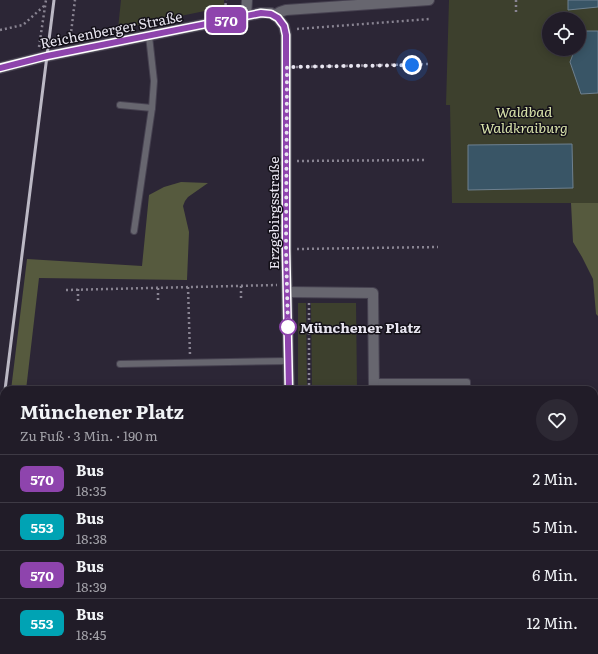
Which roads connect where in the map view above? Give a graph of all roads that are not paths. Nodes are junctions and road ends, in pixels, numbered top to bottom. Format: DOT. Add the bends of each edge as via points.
graph roads {
  1 [pos="248,0"];
  2 [pos="429,0"];
  3 [pos="361,2"];
  4 [pos="275,15"];
  5 [pos="246,16"];
  6 [pos="149,36"];
  7 [pos="0,68"];
  8 [pos="120,105"];
  9 [pos="152,108"];
  10 [pos="134,231"];
  11 [pos="287,288"];
  12 [pos="289,361"];
  13 [pos="120,364"];
  14 [pos="289,386"];
  15 [pos="374,386"];
  16 [pos="467,386"];
  1 -- 5 [label="street"];
  2 -- 3 [label="street, Reichenberger Straße"];
  3 -- 4 [label="street, Reichenberger Straße" via="286,10"];
  4 -- 5 [label="street, Reichenberger Straße" via="267,13"];
  4 -- 11 [label="street, Erzgebirgsstraße" via="286,32"];
  5 -- 6 [label="street, Reichenberger Straße"];
  6 -- 7 [label="street, Reichenberger Straße" via="37,58"];
  6 -- 9 [label="lane" via="154,82"];
  8 -- 9 [label="lane"];
  9 -- 10 [label="lane"];
  11 -- 12 [label="street, Erzgebirgsstraße"];
  11 -- 15 [label="street" via="309,292 373,293"];
  12 -- 13 [label="lane"];
  12 -- 14 [label="street, Erzgebirgsstraße"];
  15 -- 16 [label="lane" via="467,382"];
}
